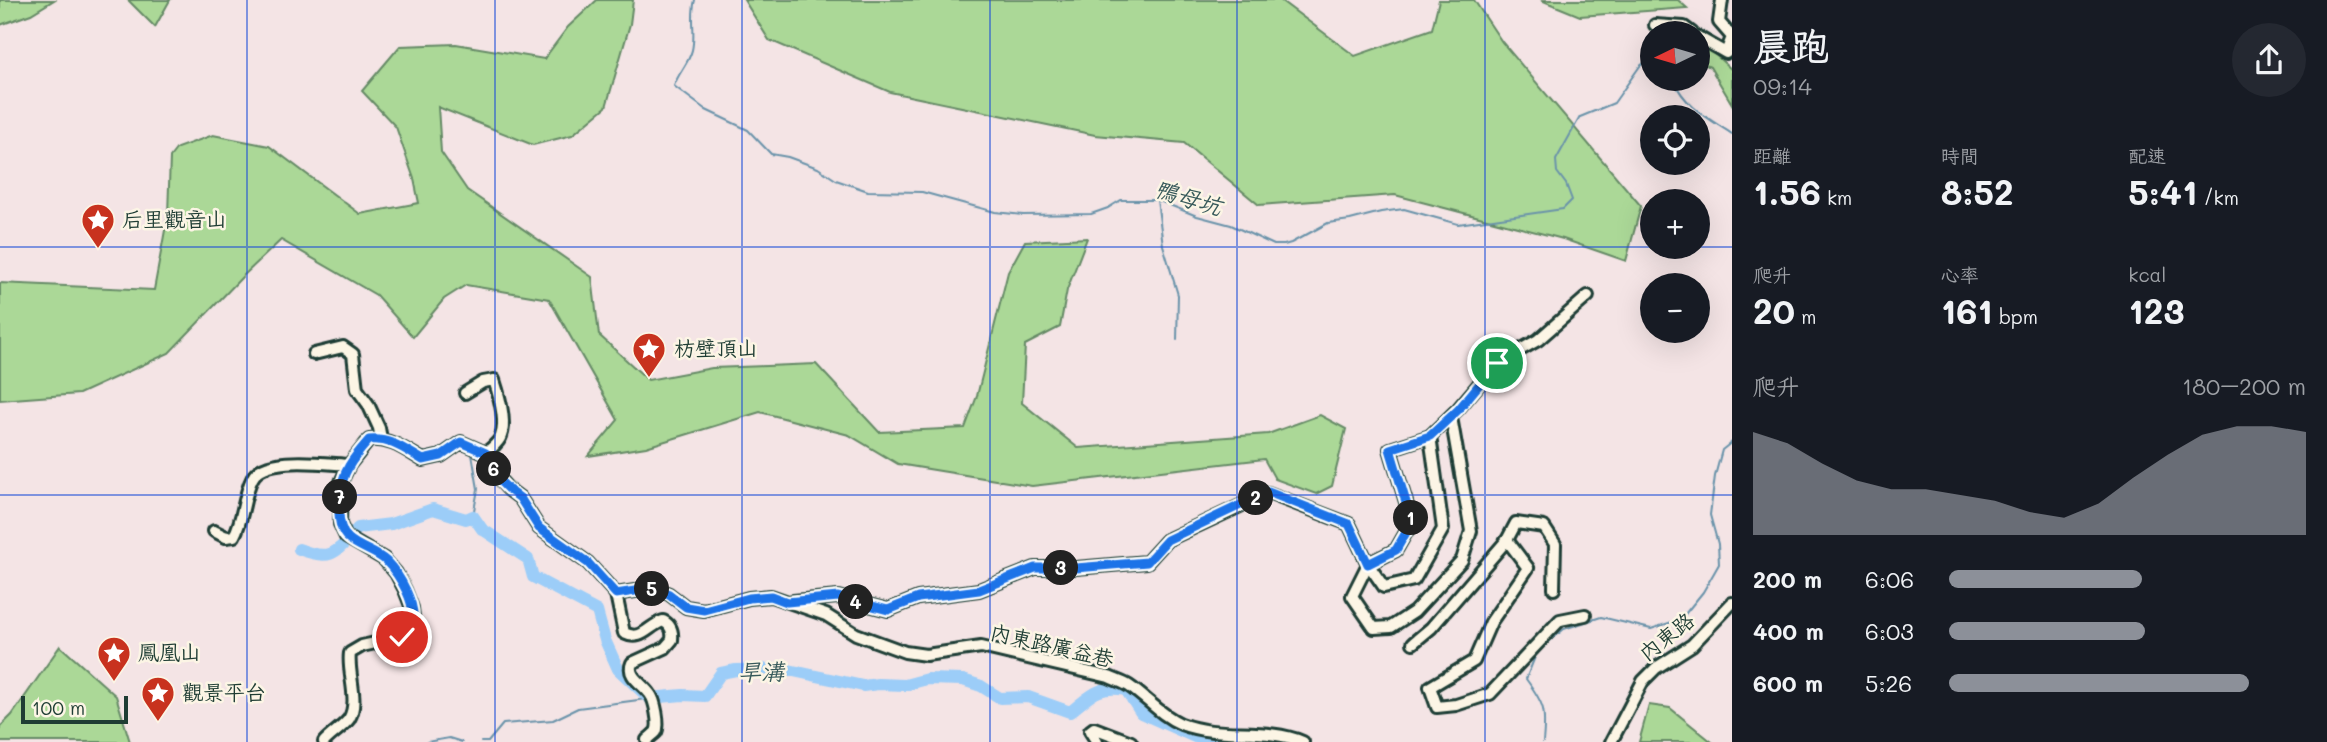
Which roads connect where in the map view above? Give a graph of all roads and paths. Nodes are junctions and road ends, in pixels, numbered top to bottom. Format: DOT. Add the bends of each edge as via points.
graph roads {
  1 [pos="1722,0"];
  2 [pos="1710,44"];
  3 [pos="1588,296"];
  4 [pos="314,354"];
  5 [pos="465,393"];
  6 [pos="1451,417"];
  7 [pos="1430,436"];
  8 [pos="381,439"];
  9 [pos="486,453"];
  10 [pos="349,465"];
  11 [pos="214,531"];
  12 [pos="1507,540"];
  13 [pos="1368,564"];
  14 [pos="1555,589"];
  15 [pos="616,594"];
  16 [pos="787,602"];
  17 [pos="1732,603"];
  18 [pos="1585,615"];
  19 [pos="1413,643"];
  20 [pos="647,740"];
  21 [pos="324,742"];
  22 [pos="1097,742"];
  23 [pos="1131,742"];
  24 [pos="1303,742"];
  25 [pos="1611,742"];
  1 -- 2 [label="street" via="1720,22 1732,37 1726,53"];
  3 -- 6 [label="street" via="1538,340 1497,363"];
  4 -- 8 [label="street" via="342,347 353,354 358,389"];
  5 -- 9 [label="street" via="494,380 501,401 502,432"];
  6 -- 7 [label="street"];
  6 -- 13 [label="street" via="1471,531 1462,560 1414,612 1381,628 1374,628 1352,596"];
  7 -- 13 [label="street" via="1390,449 1412,522 1396,550"];
  7 -- 13 [label="street" via="1443,528 1414,580 1384,587"];
  8 -- 9 [label="street" via="423,460 441,456 461,442"];
  8 -- 10 [label="street" via="369,440"];
  9 -- 15 [label="street" via="499,480 520,498 539,528 588,563"];
  10 -- 11 [label="street" via="278,463 258,470 234,536"];
  10 -- 21 [label="street" via="341,482 340,524 346,537 384,559 396,573 413,617 402,637 350,653 354,704 350,718"];
  12 -- 14 [label="street" via="1516,523 1544,527 1555,544"];
  12 -- 18 [label="street" via="1528,568 1490,622 1474,661 1430,687 1437,707 1490,694 1560,620"];
  12 -- 19 [label="street"];
  13 -- 16 [label="street, 內東路廣益巷" via="1349,524 1268,492 1167,540 1147,562 1035,568 979,590 918,598 888,610 838,597"];
  15 -- 16 [label="street, 內東路廣益巷" via="654,588 686,607 704,610 749,598 771,596"];
  15 -- 20 [label="street" via="624,633 634,637 663,621 672,629 673,640 666,648 632,663 629,670 653,699 657,727"];
  16 -- 24 [label="street, 內東路廣益巷" via="905,652 994,650 1109,677 1128,685 1182,724 1288,736"];
  17 -- 25 [label="street, 內東路" via="1692,645 1650,674"];
  22 -- 23 [label="street" via="1090,731 1094,728"];
}
